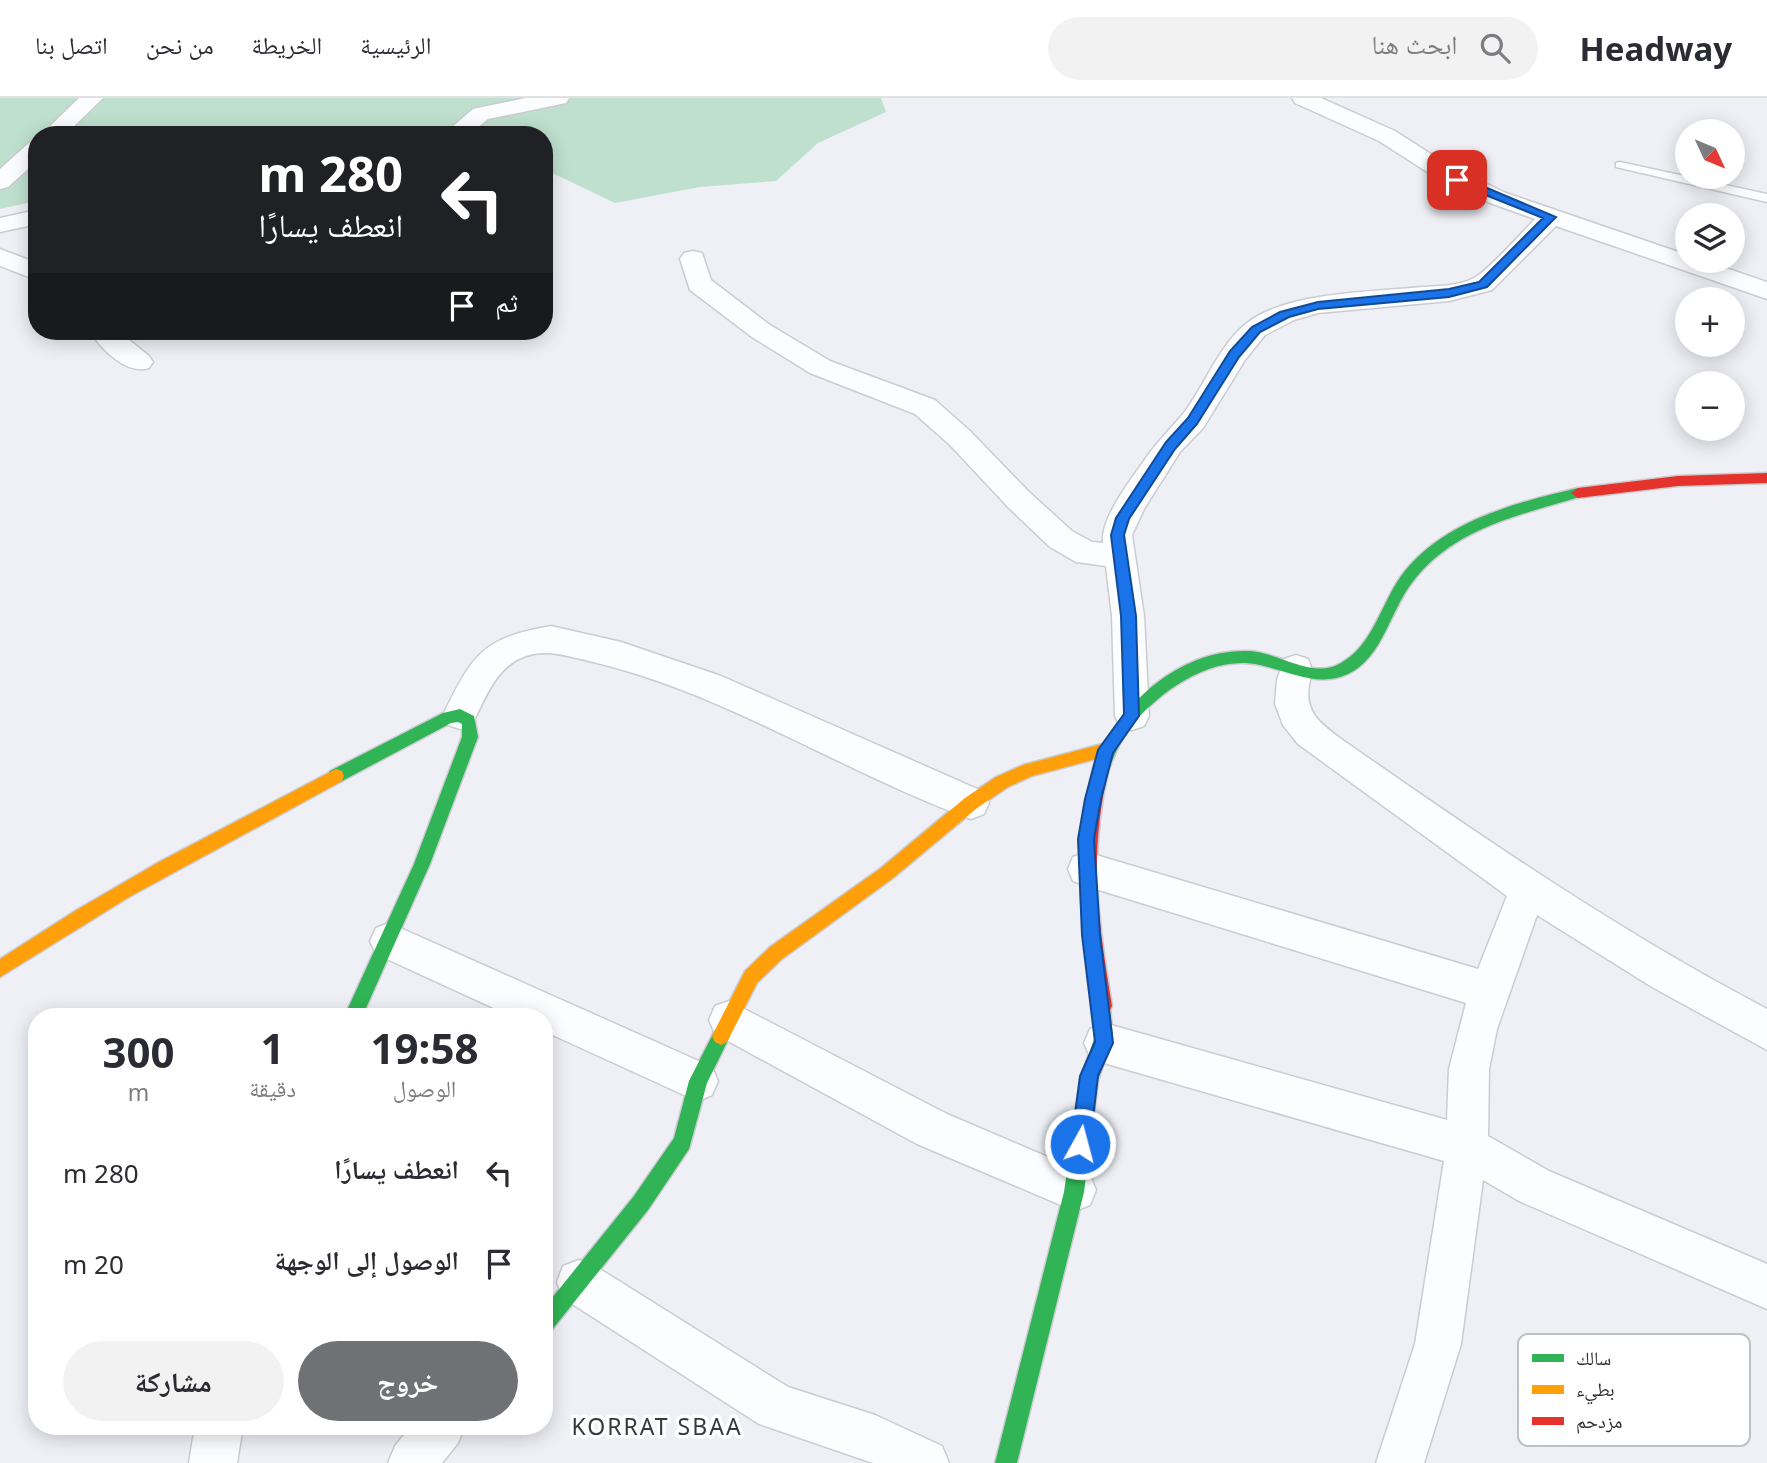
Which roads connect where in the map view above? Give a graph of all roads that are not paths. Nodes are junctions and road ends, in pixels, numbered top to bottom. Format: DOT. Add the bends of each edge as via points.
graph roads {
  1 [pos="92,98"];
  2 [pos="558,98"];
  3 [pos="1303,98"];
  4 [pos="62,126"];
  5 [pos="466,126"];
  6 [pos="28,156"];
  7 [pos="1620,165"];
  8 [pos="0,182"];
  9 [pos="1767,198"];
  10 [pos="1550,217"];
  11 [pos="28,219"];
  12 [pos="0,225"];
  13 [pos="0,257"];
  14 [pos="693,259"];
  15 [pos="28,268"];
  16 [pos="1767,291"];
  17 [pos="111,340"];
  18 [pos="139,362"];
  19 [pos="1767,478"];
  20 [pos="1119,555"];
  21 [pos="1296,668"];
  22 [pos="460,715"];
  23 [pos="1132,716"];
  24 [pos="1106,750"];
  25 [pos="971,803"];
  26 [pos="1086,869"];
  27 [pos="1529,888"];
  28 [pos="389,941"];
  29 [pos="0,969"];
  30 [pos="1489,990"];
  31 [pos="357,1008"];
  32 [pos="537,1008"];
  33 [pos="553,1015"];
  34 [pos="729,1020"];
  35 [pos="1767,1030"];
  36 [pos="1104,1043"];
  37 [pos="698,1081"];
  38 [pos="1466,1147"];
  39 [pos="1074,1190"];
  40 [pos="579,1282"];
  41 [pos="1767,1287"];
  42 [pos="553,1313"];
  43 [pos="218,1435"];
  44 [pos="434,1435"];
  45 [pos="213,1463"];
  46 [pos="412,1463"];
  47 [pos="925,1463"];
  48 [pos="1006,1463"];
  49 [pos="1400,1463"];
  1 -- 4 [label="street"];
  2 -- 5 [label="street" via="481,114"];
  3 -- 10 [label="street" via="1387,136 1471,187"];
  6 -- 8 [label="street"];
  7 -- 9 [label="lane"];
  10 -- 16 [label="street"];
  10 -- 20 [label="street" via="1483,284 1449,293 1318,305 1284,314 1256,329 1133,501 1118,535"];
  11 -- 12 [label="street"];
  13 -- 15 [label="street"];
  14 -- 20 [label="street" via="699,284 761,331 839,376 925,407 1061,539 1087,554"];
  17 -- 18 [label="street"];
  19 -- 21 [label="street" via="1630,483 1570,494 1498,516 1436,549 1414,570 1360,656 1346,670 1330,673"];
  20 -- 23 [label="street" via="1128,616"];
  21 -- 23 [label="street" via="1244,657 1206,664 1165,685"];
  21 -- 27 [label="street" via="1291,698 1300,723 1441,831"];
  22 -- 25 [label="street" via="483,671 497,657 519,645 551,639 621,655 709,686"];
  22 -- 28 [label="street" via="470,721 470,737"];
  22 -- 29 [label="street" via="447,717 227,833"];
  23 -- 24 [label="street"];
  24 -- 25 [label="street" via="1029,770"];
  24 -- 26 [label="street" via="1086,839"];
  25 -- 34 [label="street" via="887,873 776,953 751,977"];
  26 -- 30 [label="street"];
  26 -- 36 [label="street"];
  27 -- 30 [label="street"];
  27 -- 35 [label="street" via="1704,997"];
  28 -- 31 [label="street"];
  28 -- 32 [label="street"];
  30 -- 38 [label="street" via="1469,1069"];
  33 -- 37 [label="street"];
  34 -- 37 [label="street"];
  34 -- 39 [label="street" via="932,1129"];
  36 -- 38 [label="street"];
  36 -- 39 [label="street" via="1089,1076"];
  37 -- 40 [label="street" via="682,1142"];
  38 -- 41 [label="street" via="1534,1186"];
  38 -- 49 [label="street" via="1438,1344"];
  39 -- 48 [label="street"];
  40 -- 42 [label="street"];
  40 -- 47 [label="street" via="776,1407 875,1439"];
  43 -- 45 [label="street"];
  44 -- 46 [label="street"];
}
